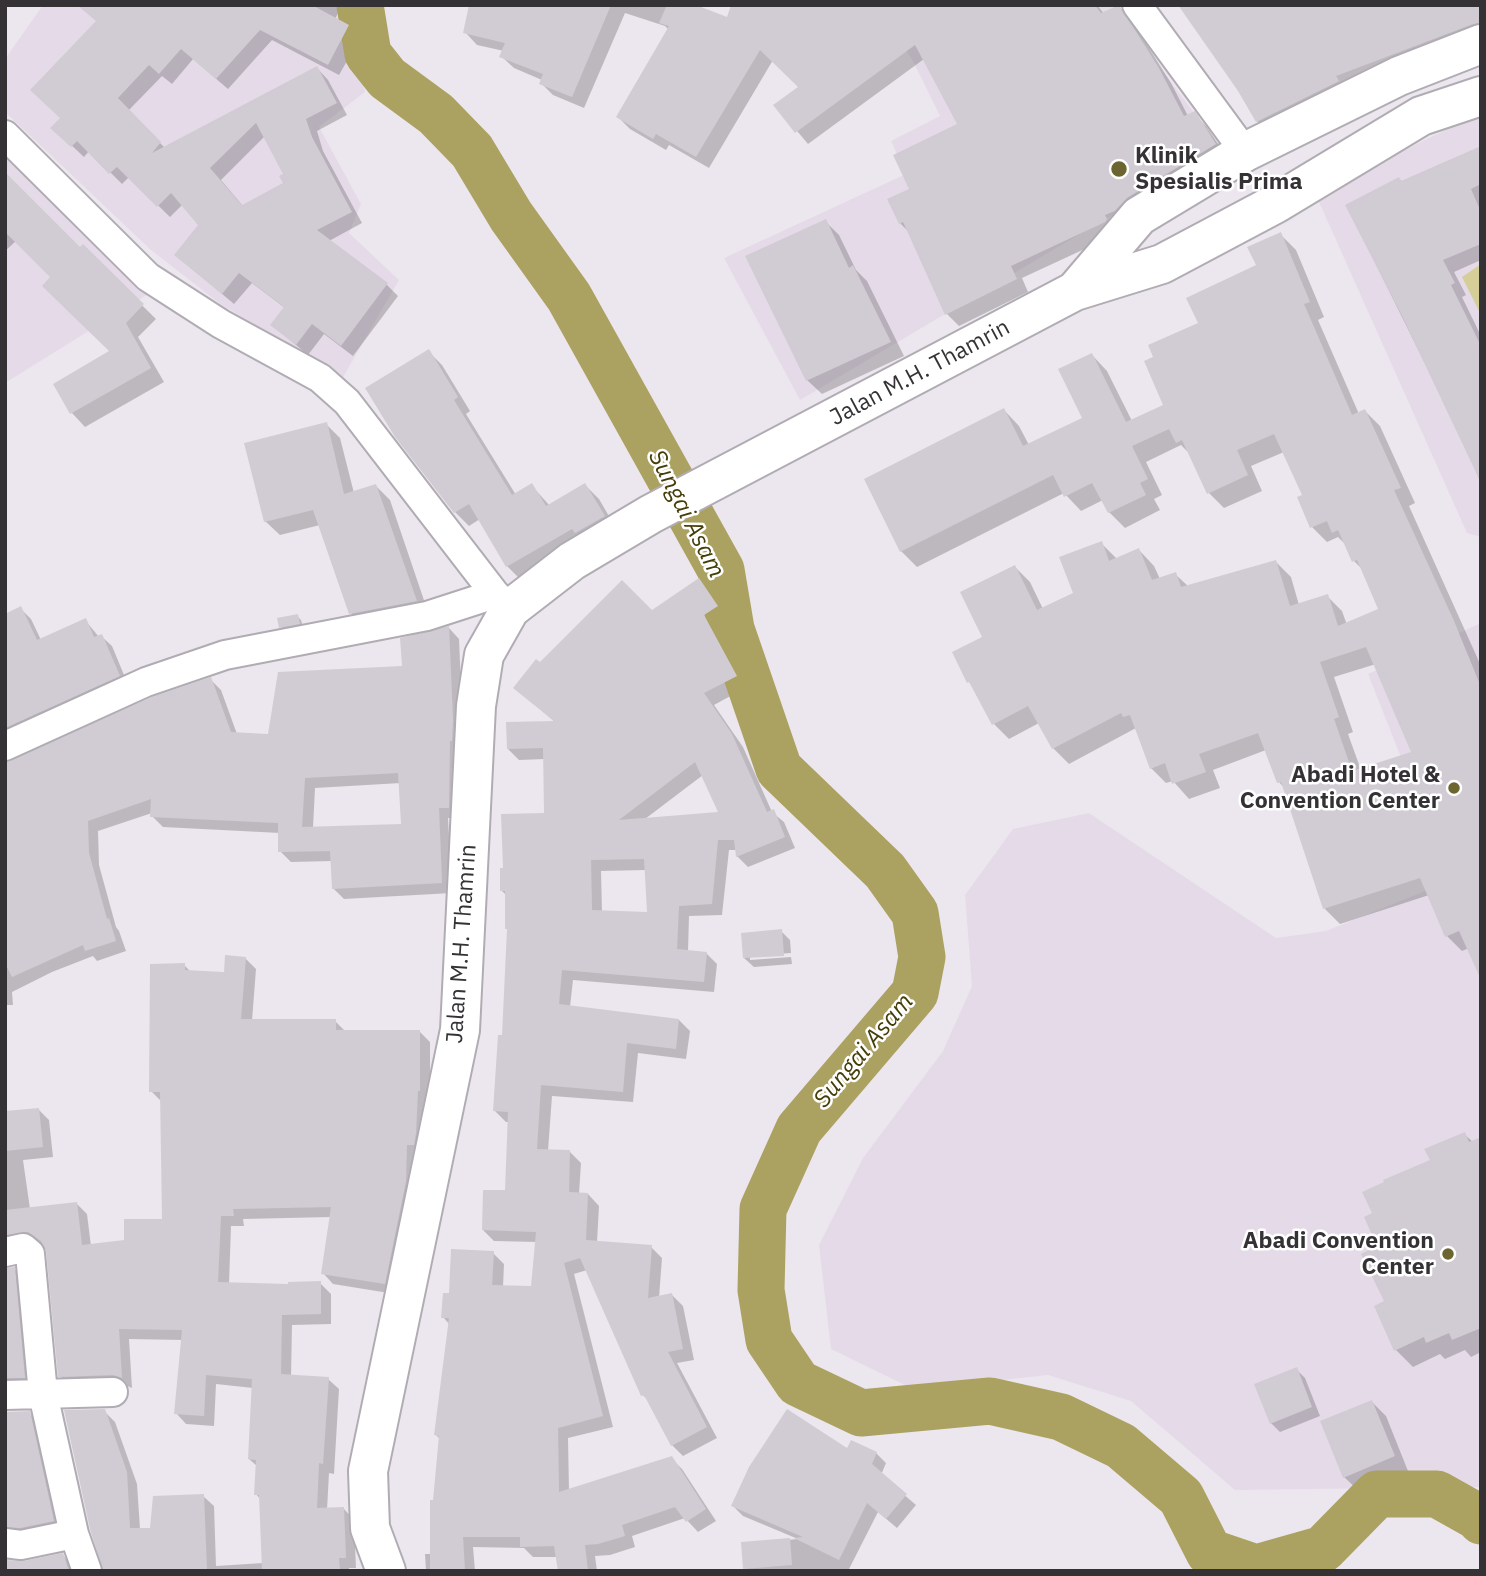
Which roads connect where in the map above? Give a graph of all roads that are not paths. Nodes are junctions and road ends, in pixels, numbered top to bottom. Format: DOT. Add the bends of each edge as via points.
graph roads {
  1 [pos="1137,5"];
  2 [pos="1481,44"];
  3 [pos="1481,96"];
  4 [pos="5,135"];
  5 [pos="1245,152"];
  6 [pos="1075,291"];
  7 [pos="502,602"];
  8 [pos="5,746"];
  9 [pos="5,1252"];
  10 [pos="113,1392"];
  11 [pos="43,1394"];
  12 [pos="5,1395"];
  13 [pos="74,1534"];
  14 [pos="5,1544"];
  15 [pos="87,1571"];
  16 [pos="386,1571"];
  1 -- 5 [label="street"];
  2 -- 5 [label="highway, Jalan M.H. Thamrin" via="1399,76"];
  3 -- 6 [label="highway, Jalan M.H. Thamrin" via="1421,116 1275,204 1162,264"];
  4 -- 7 [label="street" via="148,277 221,324 320,378 348,402"];
  5 -- 6 [label="highway, Jalan M.H. Thamrin" via="1139,216"];
  6 -- 7 [label="highway, Jalan M.H. Thamrin" via="651,514"];
  7 -- 8 [label="street" via="225,655 146,682"];
  7 -- 16 [label="highway, Jalan M.H. Thamrin" via="484,655 476,706 460,1030 368,1471 370,1528"];
  9 -- 11 [label="street" via="23,1248 30,1254"];
  10 -- 11 [label="street"];
  11 -- 12 [label="street"];
  11 -- 13 [label="street"];
  13 -- 14 [label="street"];
  13 -- 15 [label="street"];
}
